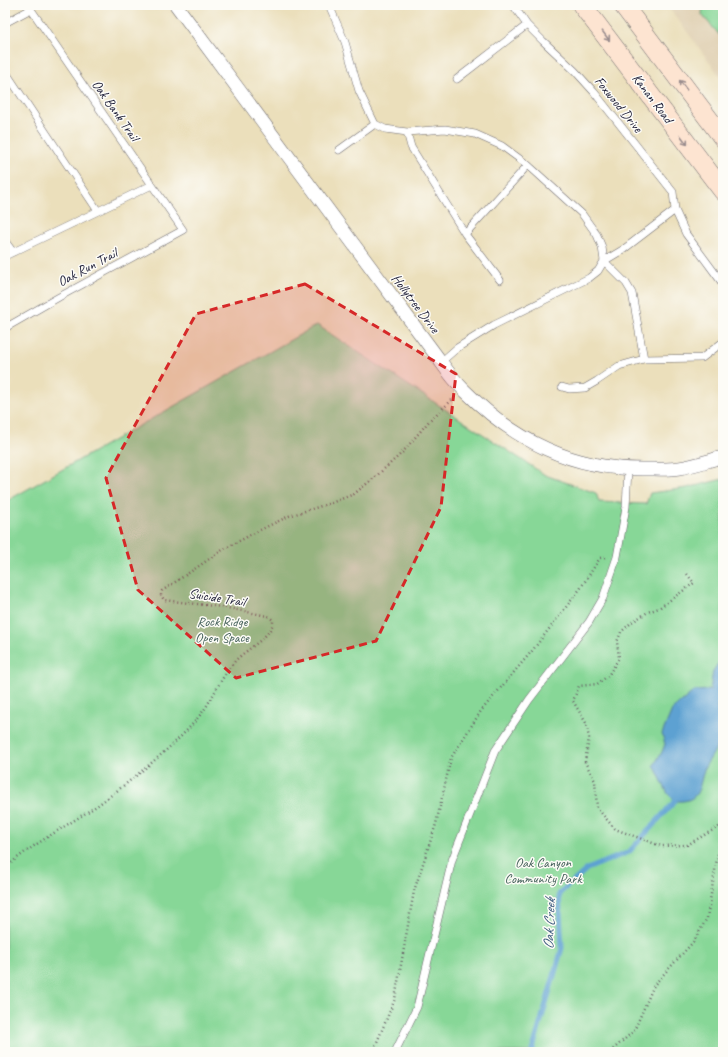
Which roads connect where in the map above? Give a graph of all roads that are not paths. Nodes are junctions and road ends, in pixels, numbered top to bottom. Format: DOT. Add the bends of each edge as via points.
graph roads {
  1 [pos="176,5"];
  2 [pos="329,5"];
  3 [pos="513,5"];
  4 [pos="582,5"];
  5 [pos="623,5"];
  6 [pos="29,7"];
  7 [pos="5,23"];
  8 [pos="527,24"];
  9 [pos="5,71"];
  10 [pos="457,79"];
  11 [pos="375,124"];
  12 [pos="407,132"];
  13 [pos="723,138"];
  14 [pos="339,150"];
  15 [pos="528,165"];
  16 [pos="152,185"];
  17 [pos="723,191"];
  18 [pos="98,210"];
  19 [pos="675,210"];
  20 [pos="183,230"];
  21 [pos="465,234"];
  22 [pos="5,240"];
  23 [pos="13,252"];
  24 [pos="5,256"];
  25 [pos="604,261"];
  26 [pos="500,280"];
  27 [pos="723,284"];
  28 [pos="5,328"];
  29 [pos="723,342"];
  30 [pos="644,359"];
  31 [pos="441,362"];
  32 [pos="562,387"];
  33 [pos="723,457"];
  34 [pos="628,469"];
  35 [pos="395,1052"];
  1 -- 31 [label="street, Hollytree Drive"];
  2 -- 11 [label="lane" via="345,42 359,91"];
  3 -- 8 [label="lane, Foxwood Drive"];
  4 -- 17 [label="main road, Kanan Road, one-way"];
  13 -- 5 [label="main road, one-way"];
  6 -- 7 [label="lane"];
  6 -- 16 [label="lane, Oak Bank Trail"];
  8 -- 10 [label="lane"];
  8 -- 19 [label="lane, Foxwood Drive" via="594,92 672,192"];
  9 -- 18 [label="lane"];
  11 -- 12 [label="lane" via="386,129"];
  11 -- 14 [label="lane"];
  12 -- 15 [label="lane" via="445,129 474,134 502,146"];
  12 -- 21 [label="lane" via="411,147"];
  15 -- 21 [label="lane"];
  15 -- 25 [label="lane" via="582,214 597,235"];
  16 -- 18 [label="lane"];
  16 -- 20 [label="lane, Oak Bank Trail"];
  18 -- 23 [label="lane"];
  19 -- 25 [label="lane"];
  19 -- 27 [label="lane, Foxwood Drive" via="686,234"];
  20 -- 28 [label="lane, Oak Run Trail"];
  21 -- 26 [label="lane"];
  22 -- 23 [label="lane"];
  23 -- 24 [label="lane"];
  25 -- 30 [label="lane" via="626,283 632,293"];
  25 -- 31 [label="lane" via="598,271 589,278 494,325"];
  29 -- 30 [label="lane" via="702,358"];
  30 -- 32 [label="lane" via="619,366 585,388"];
  31 -- 34 [label="street, Hollytree Drive" via="463,389 514,432 548,451 584,463"];
  33 -- 34 [label="street, Hollytree Drive" via="678,468"];
  34 -- 35 [label="lane" via="626,507 617,556 603,598 589,622 529,700 495,752 452,860 417,1007"];
}
